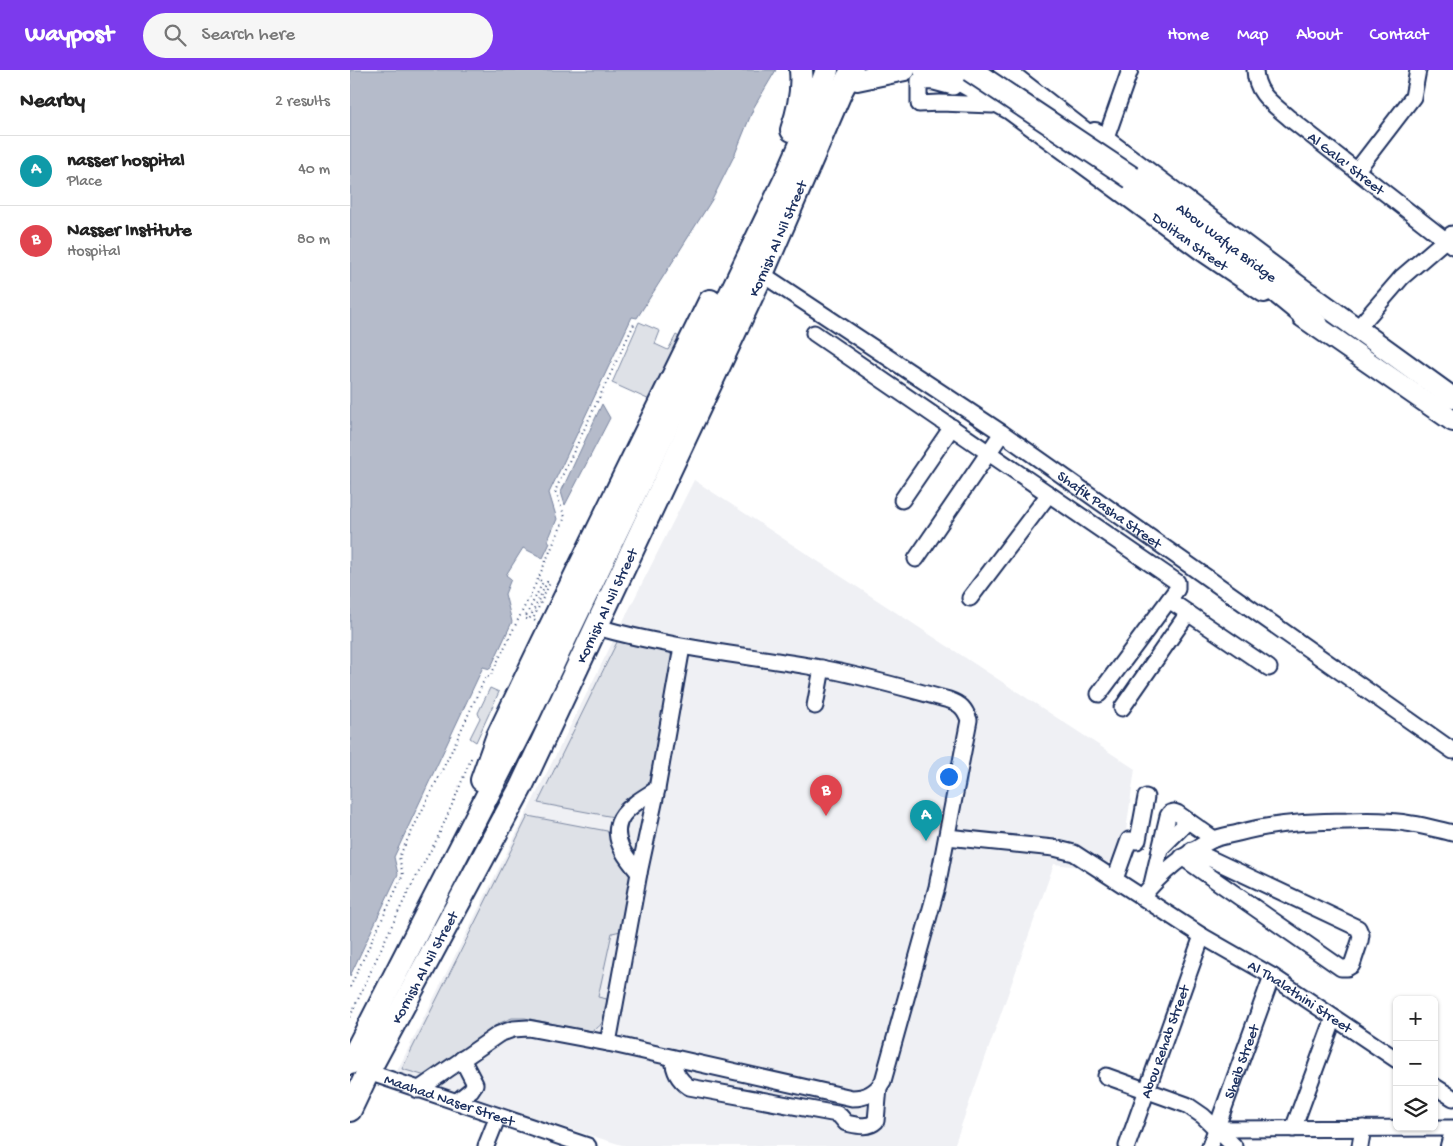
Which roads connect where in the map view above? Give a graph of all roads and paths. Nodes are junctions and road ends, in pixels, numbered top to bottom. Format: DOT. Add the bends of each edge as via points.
graph roads {
  1 [pos="800,70"];
  2 [pos="827,70"];
  3 [pos="905,70"];
  4 [pos="924,70"];
  5 [pos="1004,70"];
  6 [pos="1012,70"];
  7 [pos="1130,70"];
  8 [pos="1254,70"];
  9 [pos="1418,70"];
  10 [pos="963,74"];
  11 [pos="855,78"];
  12 [pos="1000,103"];
  13 [pos="1105,141"];
  14 [pos="1357,170"];
  15 [pos="1450,239"];
  16 [pos="762,274"];
  17 [pos="635,322"];
  18 [pos="1317,325"];
  19 [pos="1358,329"];
  20 [pos="814,333"];
  21 [pos="1453,398"];
  22 [pos="1453,410"];
  23 [pos="1453,421"];
  24 [pos="952,427"];
  25 [pos="1002,433"];
  26 [pos="989,453"];
  27 [pos="1049,494"];
  28 [pos="902,500"];
  29 [pos="916,559"];
  30 [pos="538,579"];
  31 [pos="970,598"];
  32 [pos="1169,600"];
  33 [pos="1188,613"];
  34 [pos="533,619"];
  35 [pos="597,627"];
  36 [pos="682,647"];
  37 [pos="822,668"];
  38 [pos="1269,668"];
  39 [pos="1099,694"];
  40 [pos="815,706"];
  41 [pos="1122,708"];
  42 [pos="524,724"];
  43 [pos="546,737"];
  44 [pos="1453,751"];
  45 [pos="498,775"];
  46 [pos="522,787"];
  47 [pos="658,789"];
  48 [pos="1146,797"];
  49 [pos="1188,821"];
  50 [pos="1453,833"];
  51 [pos="1174,836"];
  52 [pos="947,837"];
  53 [pos="1214,839"];
  54 [pos="1160,849"];
  55 [pos="459,850"];
  56 [pos="1187,854"];
  57 [pos="638,873"];
  58 [pos="1115,880"];
  59 [pos="1152,884"];
  60 [pos="1142,897"];
  61 [pos="1202,936"];
  62 [pos="1272,976"];
  63 [pos="350,987"];
  64 [pos="1334,1018"];
  65 [pos="608,1044"];
  66 [pos="1393,1057"];
  67 [pos="673,1058"];
  68 [pos="462,1059"];
  69 [pos="359,1067"];
  70 [pos="1106,1076"];
  71 [pos="879,1087"];
  72 [pos="1438,1089"];
  73 [pos="418,1090"];
  74 [pos="1147,1091"];
  75 [pos="1453,1098"];
  76 [pos="456,1102"];
  77 [pos="350,1110"];
  78 [pos="498,1116"];
  79 [pos="1292,1128"];
  80 [pos="1363,1128"];
  81 [pos="1453,1128"];
  82 [pos="1216,1129"];
  83 [pos="1453,1139"];
  84 [pos="486,1146"];
  85 [pos="588,1146"];
  86 [pos="1127,1146"];
  87 [pos="1210,1146"];
  88 [pos="1234,1146"];
  89 [pos="1360,1146"];
  90 [pos="1451,1146"];
  1 -- 55 [label="highway" via="800,103 788,141 497,738"];
  2 -- 42 [label="highway, Kornish Al Nil Street" via="786,178"];
  3 -- 11 [label="main road"];
  4 -- 10 [label="main road, Dolitan Street"];
  5 -- 22 [label="main road, Abou Wafya Bridge" via="1123,164"];
  6 -- 13 [label="main road, Dolitan Street"];
  7 -- 13 [label="street"];
  8 -- 14 [label="street, Al Gala' Street" via="1259,89 1266,98"];
  9 -- 14 [label="street" via="1413,97"];
  10 -- 12 [label="main road, Dolitan Street"];
  10 -- 12 [label="street" via="953,87 919,81 919,104"];
  10 -- 18 [label="highway, bridge" via="1132,178 1190,220"];
  11 -- 16 [label="highway, Kornish Al Nil Street"];
  12 -- 18 [label="main road, Dolitan Street" via="1236,274"];
  13 -- 19 [label="main road, Dolitan Street"];
  14 -- 15 [label="street, Al Gala' Street"];
  15 -- 19 [label="street" via="1402,277"];
  16 -- 25 [label="street, Shafik Pasha Street"];
  16 -- 35 [label="highway, Kornish Al Nil Street"];
  17 -- 30 [label="path" via="555,491 565,517"];
  18 -- 23 [label="main road, Dolitan Street"];
  19 -- 21 [label="main road, Dolitan Street"];
  20 -- 24 [label="street"];
  24 -- 26 [label="street"];
  24 -- 28 [label="street"];
  25 -- 26 [label="street"];
  25 -- 44 [label="street, Shafik Pasha Street"];
  26 -- 27 [label="street"];
  26 -- 29 [label="street"];
  27 -- 31 [label="street"];
  27 -- 32 [label="street" via="1177,582 1177,589"];
  30 -- 34 [label="path" via="543,582 525,618 529,620 547,582 550,584"];
  30 -- 63 [label="path" via="490,677 486,676 399,857 404,875"];
  32 -- 33 [label="street"];
  32 -- 39 [label="street"];
  33 -- 38 [label="street"];
  33 -- 41 [label="street"];
  35 -- 36 [label="street"];
  35 -- 43 [label="highway, Kornish Al Nil Street"];
  36 -- 37 [label="street"];
  36 -- 47 [label="street"];
  37 -- 40 [label="street"];
  37 -- 52 [label="street" via="949,700 966,711 969,720"];
  42 -- 43 [label="highway" via="529,734"];
  42 -- 45 [label="highway, Kornish Al Nil Street"];
  43 -- 46 [label="highway, Kornish Al Nil Street"];
  45 -- 46 [label="highway" via="504,773 516,777"];
  45 -- 55 [label="highway, Kornish Al Nil Street"];
  46 -- 69 [label="highway, Kornish Al Nil Street" via="444,930"];
  47 -- 57 [label="street"];
  47 -- 57 [label="street" via="630,807 618,824 621,848"];
  48 -- 58 [label="street" via="1138,840 1129,840"];
  49 -- 51 [label="street"];
  49 -- 53 [label="street"];
  49 -- 54 [label="street" via="1170,812"];
  50 -- 53 [label="street" via="1412,824 1323,821 1255,828"];
  51 -- 54 [label="street"];
  51 -- 56 [label="street"];
  52 -- 58 [label="street, Al Thalathini Street" via="1068,851"];
  52 -- 71 [label="street" via="937,887"];
  53 -- 56 [label="street"];
  54 -- 59 [label="street"];
  55 -- 69 [label="highway, Kornish Al Nil Street"];
  56 -- 56 [label="street" via="1358,928 1360,941 1352,964 1341,968"];
  56 -- 59 [label="street"];
  57 -- 65 [label="street"];
  58 -- 60 [label="street, Al Thalathini Street"];
  59 -- 60 [label="street"];
  60 -- 61 [label="street, Al Thalathini Street"];
  61 -- 62 [label="street, Al Thalathini Street"];
  61 -- 74 [label="street, Abou Rehab Street"];
  62 -- 64 [label="street, Al Thalathini Street"];
  62 -- 82 [label="street, Sheib Street"];
  64 -- 66 [label="street, Al Thalathini Street"];
  64 -- 79 [label="street"];
  65 -- 67 [label="street"];
  65 -- 68 [label="street" via="528,1028 513,1029 499,1034"];
  67 -- 71 [label="street" via="852,1098 867,1096"];
  67 -- 71 [label="street" via="676,1075 689,1087 837,1114 846,1123 868,1126 876,1121"];
  68 -- 73 [label="street"];
  68 -- 76 [label="street" via="475,1084"];
  69 -- 73 [label="street, Maahad Naser Street"];
  69 -- 77 [label="highway, Kornish Al Nil Street"];
  70 -- 74 [label="street"];
  72 -- 75 [label="street"];
  73 -- 76 [label="street, Maahad Naser Street"];
  74 -- 82 [label="street" via="1187,1105"];
  74 -- 86 [label="street, Abou Rehab Street"];
  76 -- 78 [label="street, Maahad Naser Street"];
  78 -- 84 [label="street"];
  78 -- 85 [label="street, Maahad Naser Street"];
  79 -- 80 [label="street"];
  79 -- 82 [label="street"];
  80 -- 81 [label="street"];
  80 -- 89 [label="street"];
  82 -- 87 [label="street, Sheib Street"];
  82 -- 88 [label="street"];
  83 -- 90 [label="main road"];
}
